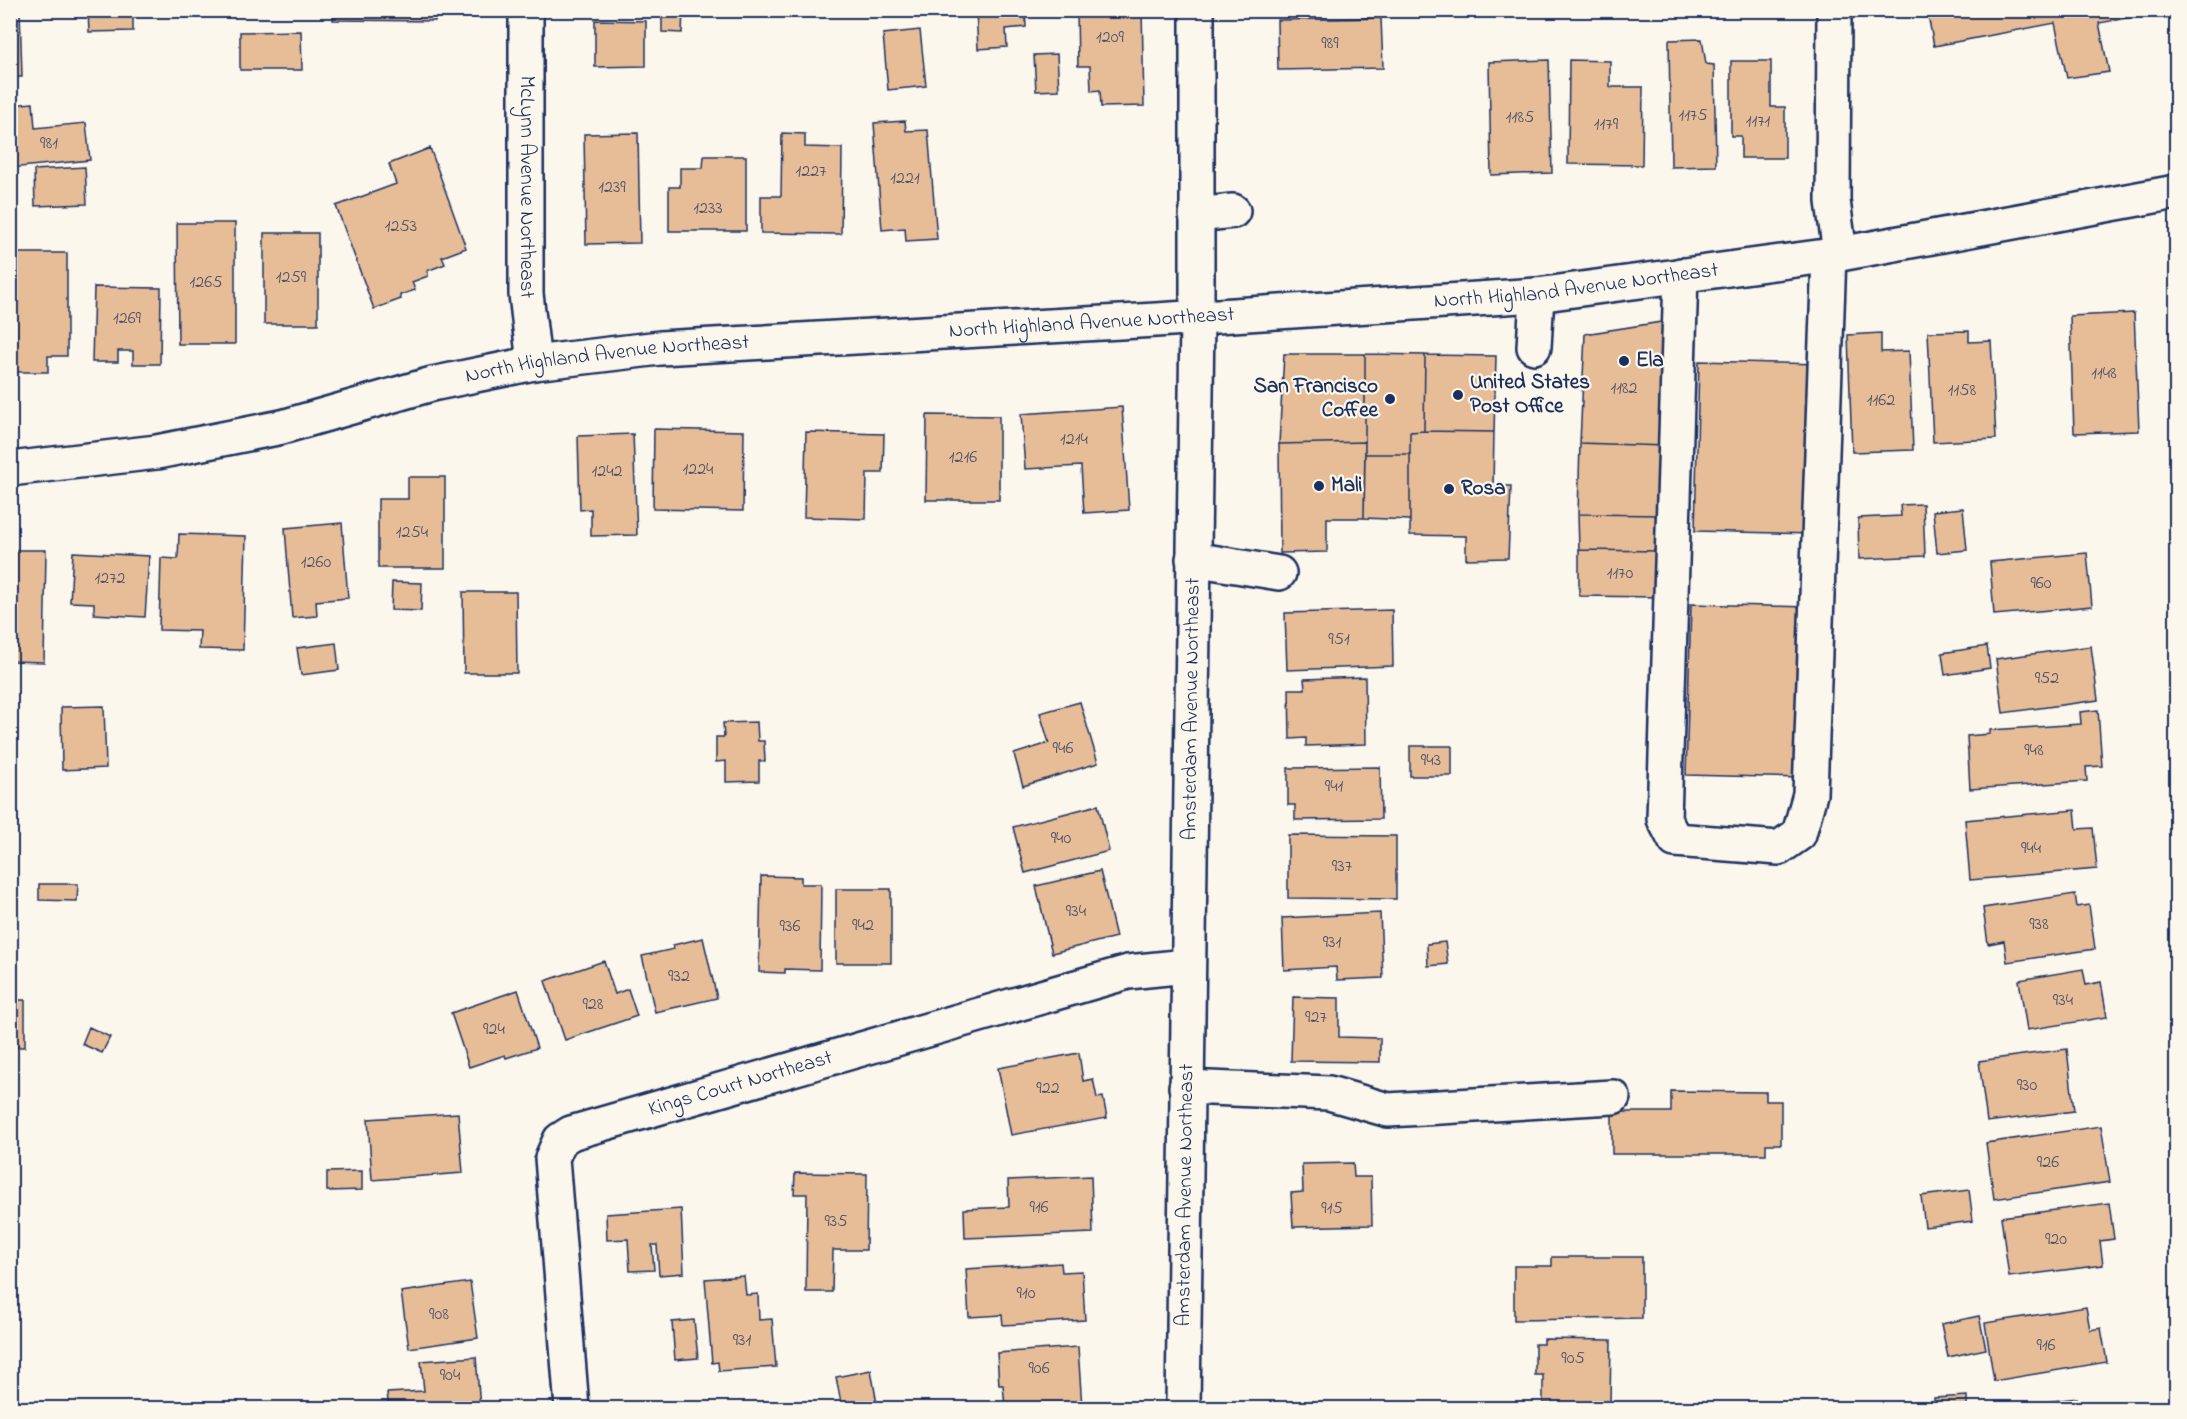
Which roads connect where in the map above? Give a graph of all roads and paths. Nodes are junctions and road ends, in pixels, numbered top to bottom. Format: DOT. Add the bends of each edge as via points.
graph roads {
  1 [pos="526,10"];
  2 [pos="1197,10"];
  3 [pos="1834,10"];
  4 [pos="2176,192"];
  5 [pos="1233,212"];
  6 [pos="1196,215"];
  7 [pos="1835,254"];
  8 [pos="1681,275"];
  9 [pos="1536,295"];
  10 [pos="1197,317"];
  11 [pos="1534,347"];
  12 [pos="534,363"];
  13 [pos="10,469"];
  14 [pos="1193,559"];
  15 [pos="1279,573"];
  16 [pos="1187,966"];
  17 [pos="1186,1087"];
  18 [pos="1613,1097"];
  19 [pos="572,1408"];
  20 [pos="1183,1408"];
  1 -- 12 [label="street, McLynn Avenue Northeast" via="526,294"];
  2 -- 6 [label="street, Amsterdam Avenue Northeast"];
  3 -- 7 [label="street"];
  4 -- 7 [label="street, North Highland Avenue Northeast"];
  5 -- 6 [label="street"];
  6 -- 10 [label="street, Amsterdam Avenue Northeast"];
  7 -- 8 [label="street, North Highland Avenue Northeast"];
  7 -- 8 [label="street" via="1810,794 1798,834 1779,848 1675,840 1664,819"];
  8 -- 9 [label="street, North Highland Avenue Northeast"];
  9 -- 10 [label="street, North Highland Avenue Northeast"];
  9 -- 11 [label="street"];
  10 -- 12 [label="street, North Highland Avenue Northeast" via="660,348"];
  10 -- 14 [label="street, Amsterdam Avenue Northeast"];
  12 -- 13 [label="street, North Highland Avenue Northeast" via="432,384 271,430 157,452"];
  14 -- 15 [label="street"];
  14 -- 16 [label="street, Amsterdam Avenue Northeast"];
  16 -- 17 [label="street, Amsterdam Avenue Northeast"];
  16 -- 19 [label="street, Kings Court Northeast" via="1128,972 571,1133 560,1140 552,1158"];
  17 -- 18 [label="street" via="1329,1093 1388,1110"];
  17 -- 20 [label="street, Amsterdam Avenue Northeast"];
}
